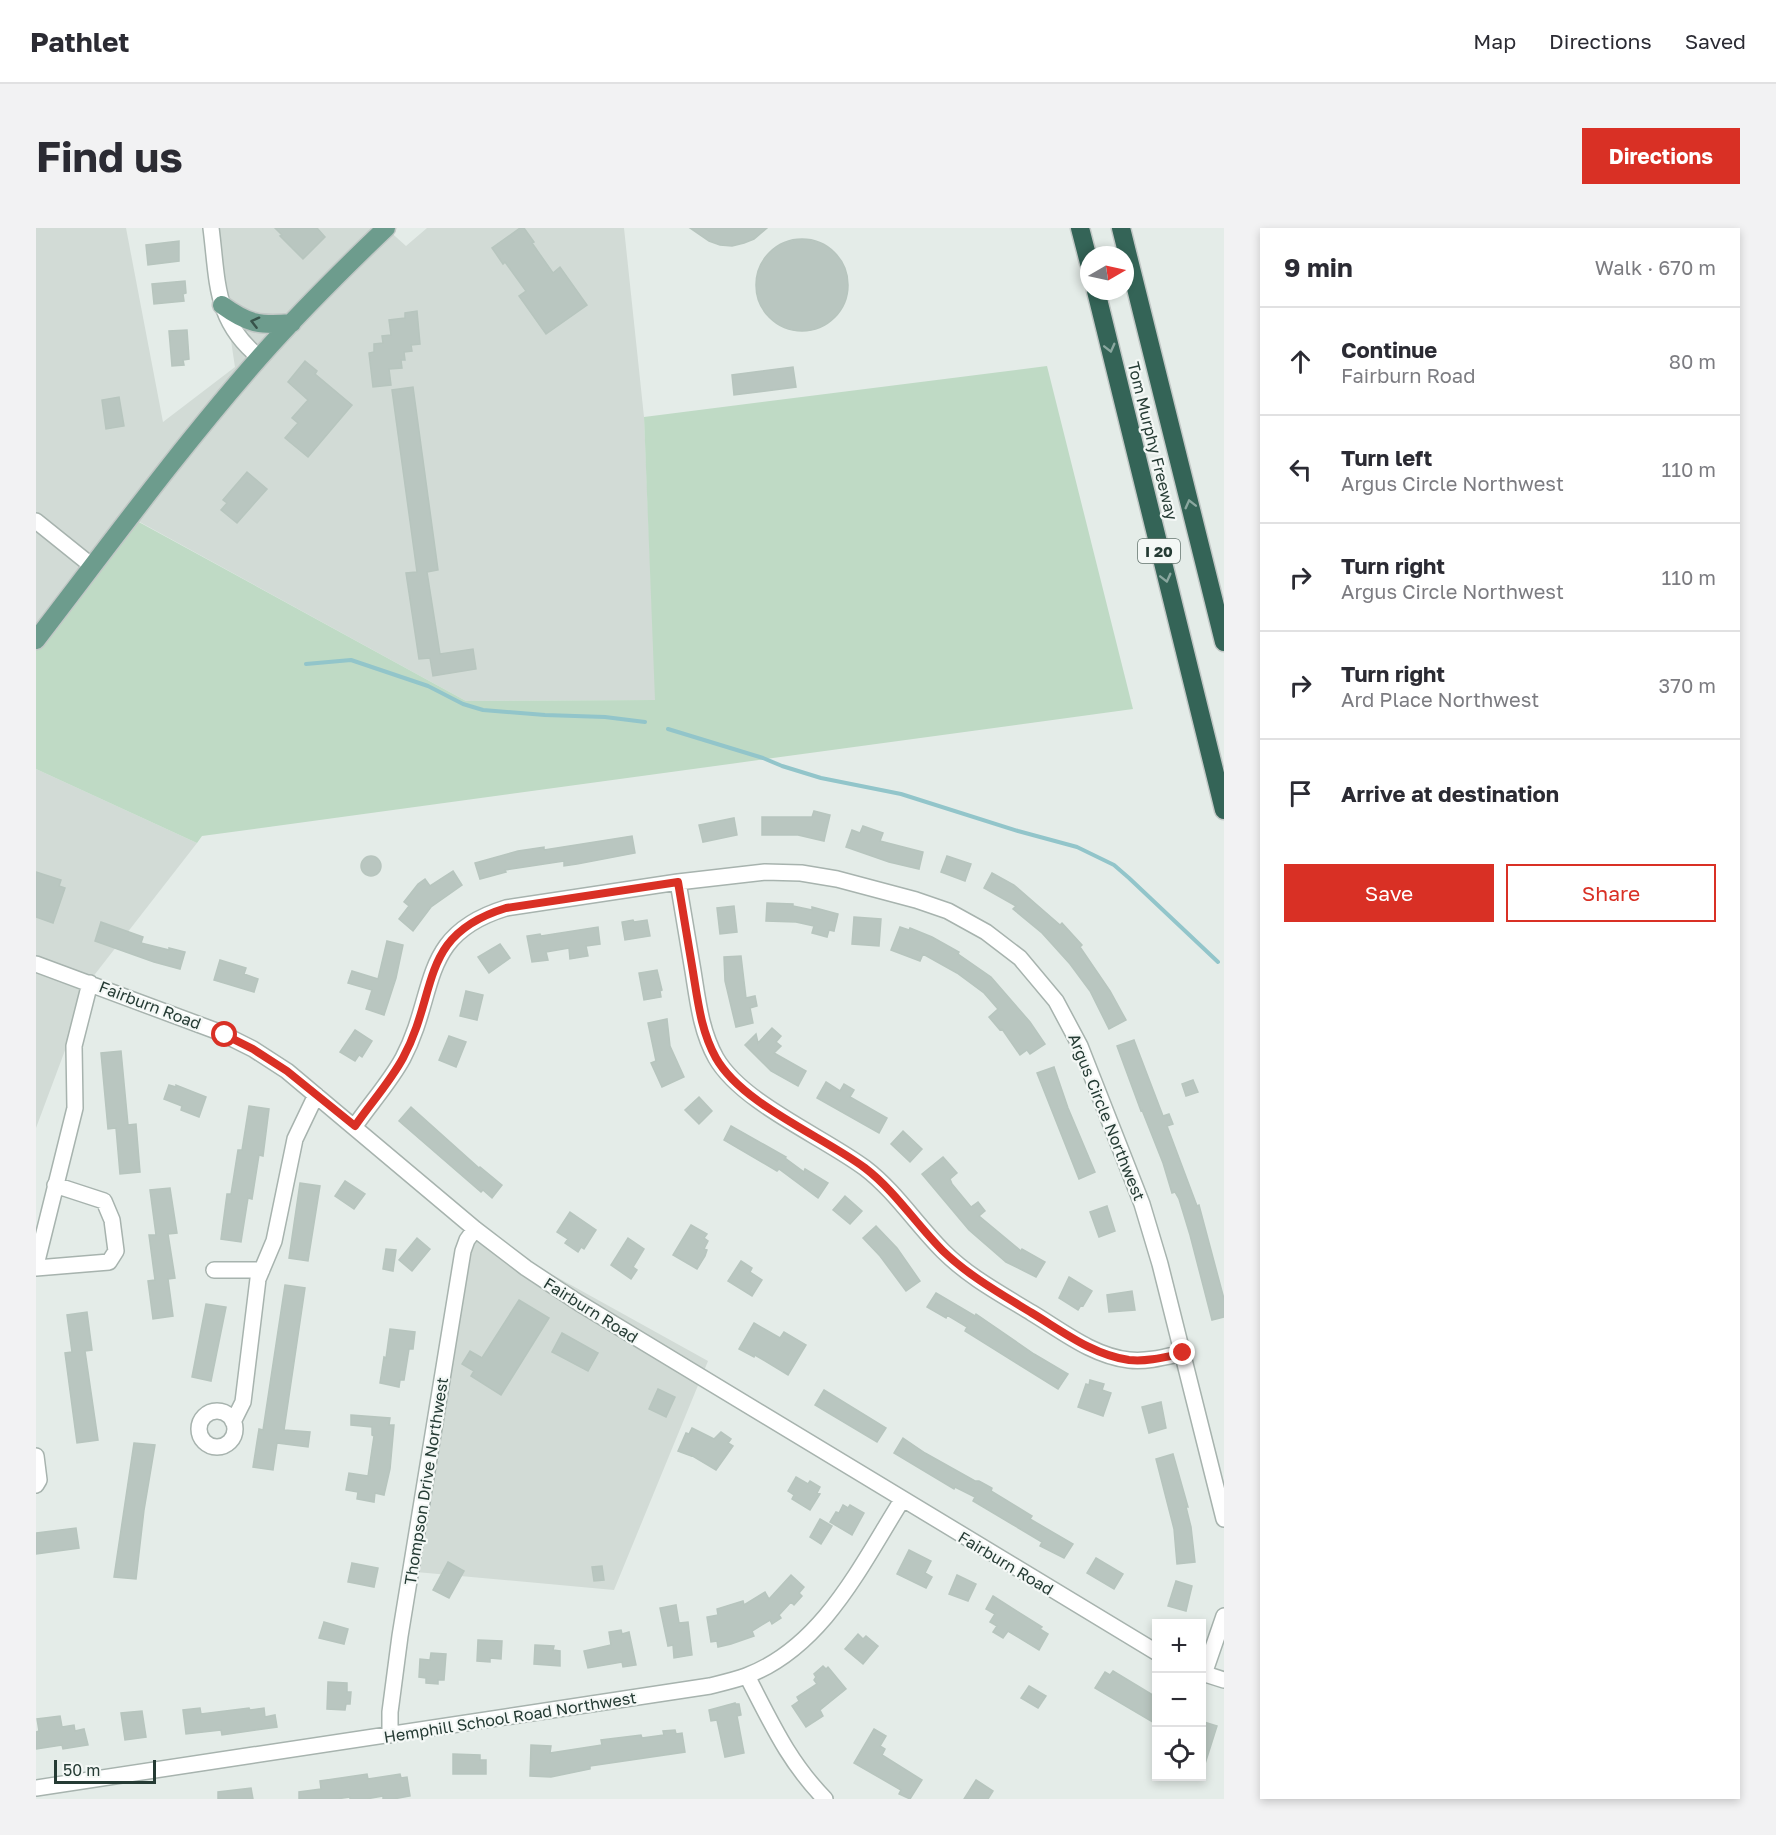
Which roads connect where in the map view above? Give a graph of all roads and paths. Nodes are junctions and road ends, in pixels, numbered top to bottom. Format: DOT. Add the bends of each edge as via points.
graph roads {
  1 [pos="211,228"];
  2 [pos="386,228"];
  3 [pos="1080,228"];
  4 [pos="1121,228"];
  5 [pos="1085,246"];
  6 [pos="1098,300"];
  7 [pos="222,305"];
  8 [pos="292,323"];
  9 [pos="260,358"];
  10 [pos="36,521"];
  11 [pos="92,566"];
  12 [pos="36,640"];
  13 [pos="1224,642"];
  14 [pos="1224,810"];
  15 [pos="678,882"];
  16 [pos="36,963"];
  17 [pos="90,983"];
  18 [pos="316,1095"];
  19 [pos="355,1126"];
  20 [pos="55,1185"];
  21 [pos="475,1229"];
  22 [pos="36,1266"];
  23 [pos="214,1270"];
  24 [pos="262,1270"];
  25 [pos="1183,1353"];
  26 [pos="233,1422"];
  27 [pos="36,1456"];
  28 [pos="36,1485"];
  29 [pos="902,1500"];
  30 [pos="1224,1519"];
  31 [pos="1224,1616"];
  32 [pos="1152,1650"];
  33 [pos="1206,1665"];
  34 [pos="1206,1674"];
  35 [pos="747,1676"];
  36 [pos="1224,1680"];
  37 [pos="390,1736"];
  38 [pos="36,1788"];
  39 [pos="825,1799"];
  1 -- 7 [label="street"];
  2 -- 8 [label="main road"];
  3 -- 5 [label="highway"];
  13 -- 4 [label="highway, Tom Murphy Freeway / I 20, one-way"];
  6 -- 14 [label="highway, Tom Murphy Freeway / I 20, one-way"];
  8 -- 7 [label="main road, one-way" via="267,325 240,318"];
  7 -- 9 [label="street" via="234,333"];
  8 -- 9 [label="main road"];
  9 -- 11 [label="main road"];
  10 -- 11 [label="street"];
  11 -- 12 [label="main road"];
  15 -- 19 [label="street, Argus Circle Northwest" via="506,908 466,925 448,942 436,962 418,1024 402,1060"];
  15 -- 25 [label="street" via="702,1027 717,1060 739,1086 867,1170 970,1275 1083,1345 1130,1360 1153,1360"];
  15 -- 25 [label="street, Argus Circle Northwest" via="765,872 837,879 948,911 986,932 1020,958 1056,1001 1080,1046 1142,1204"];
  16 -- 17 [label="street, Fairburn Road"];
  17 -- 18 [label="street, Fairburn Road" via="219,1032 287,1071"];
  17 -- 20 [label="street" via="75,1046 75,1108"];
  18 -- 19 [label="street, Fairburn Road"];
  18 -- 24 [label="street" via="295,1139 274,1241"];
  19 -- 21 [label="street, Fairburn Road"];
  20 -- 22 [label="street"];
  20 -- 22 [label="street" via="104,1201 112,1220 116,1251 109,1262"];
  21 -- 29 [label="street, Fairburn Road" via="579,1304"];
  21 -- 37 [label="street, Thompson Drive Northwest" via="463,1251 400,1636"];
  23 -- 24 [label="street"];
  24 -- 26 [label="street" via="243,1402"];
  25 -- 30 [label="street, Argus Circle Northwest"];
  27 -- 28 [label="street"];
  29 -- 32 [label="street, Fairburn Road"];
  29 -- 35 [label="street, Hemphill School Road Northwest" via="824,1620 788,1653"];
  31 -- 33 [label="street"];
  34 -- 36 [label="street"];
  35 -- 37 [label="street, Hemphill School Road Northwest" via="710,1686"];
  35 -- 39 [label="street" via="786,1752"];
  37 -- 38 [label="street, Hemphill School Road Northwest"];
}
